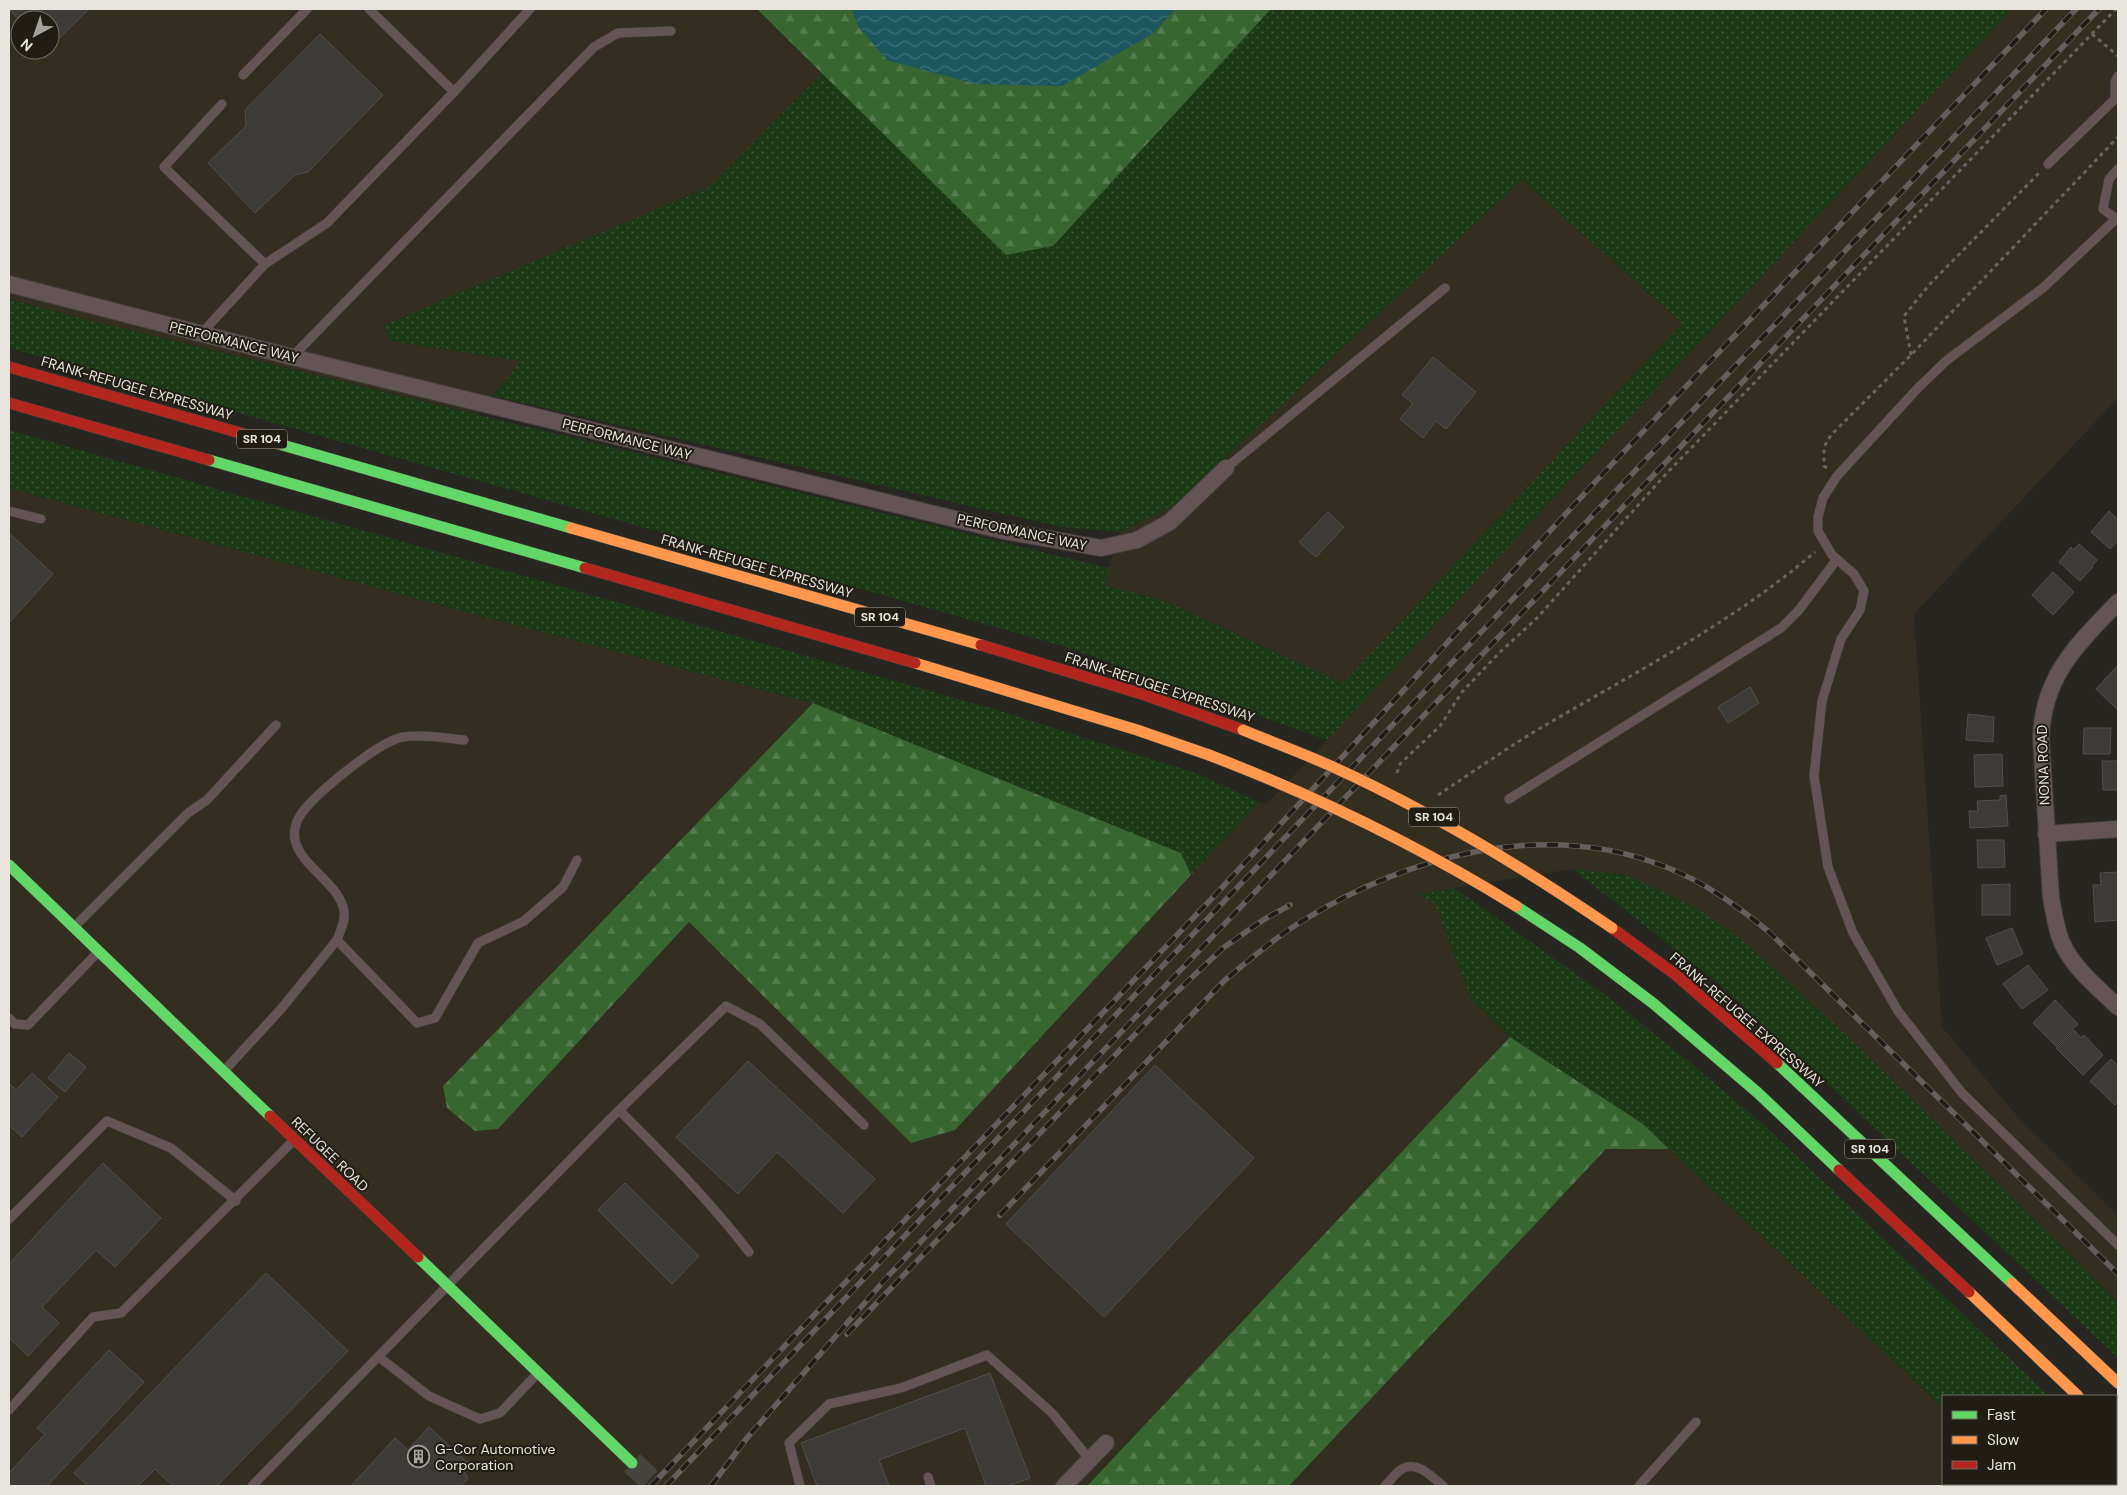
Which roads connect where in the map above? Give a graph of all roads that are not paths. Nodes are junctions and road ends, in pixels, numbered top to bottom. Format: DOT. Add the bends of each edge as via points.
graph roads {
  1 [pos="307,9"];
  2 [pos="369,9"];
  3 [pos="530,9"];
  4 [pos="671,31"];
  5 [pos="243,75"];
  6 [pos="2118,76"];
  7 [pos="454,92"];
  8 [pos="2117,101"];
  9 [pos="222,104"];
  10 [pos="2048,164"];
  11 [pos="2118,169"];
  12 [pos="2117,218"];
  13 [pos="265,264"];
  14 [pos="9,284"];
  15 [pos="1445,288"];
  16 [pos="201,334"];
  17 [pos="292,357"];
  18 [pos="9,367"];
  19 [pos="9,403"];
  20 [pos="1226,468"];
  21 [pos="9,511"];
  22 [pos="42,519"];
  23 [pos="1837,559"];
  24 [pos="2118,602"];
  25 [pos="276,725"];
  26 [pos="464,740"];
  27 [pos="1509,799"];
  28 [pos="2118,829"];
  29 [pos="2046,834"];
  30 [pos="577,860"];
  31 [pos="9,865"];
  32 [pos="74,927"];
  33 [pos="337,940"];
  34 [pos="99,951"];
  35 [pos="2118,1007"];
  36 [pos="9,1018"];
  37 [pos="223,1071"];
  38 [pos="619,1110"];
  39 [pos="864,1125"];
  40 [pos="294,1140"];
  41 [pos="236,1201"];
  42 [pos="9,1219"];
  43 [pos="2118,1245"];
  44 [pos="749,1252"];
  45 [pos="448,1287"];
  46 [pos="379,1357"];
  47 [pos="538,1373"];
  48 [pos="2118,1383"];
  49 [pos="2077,1395"];
  50 [pos="9,1410"];
  51 [pos="1696,1422"];
  52 [pos="1106,1443"];
  53 [pos="1090,1460"];
  54 [pos="632,1463"];
  55 [pos="252,1486"];
  56 [pos="800,1486"];
  57 [pos="1064,1486"];
  58 [pos="1385,1486"];
  59 [pos="1443,1486"];
  60 [pos="1639,1486"];
  1 -- 5 [label="lane"];
  2 -- 7 [label="lane"];
  3 -- 7 [label="lane"];
  4 -- 17 [label="lane" via="618,33 594,48"];
  6 -- 8 [label="lane" via="2114,82"];
  7 -- 13 [label="lane" via="327,223"];
  8 -- 10 [label="lane"];
  9 -- 13 [label="lane" via="164,167"];
  11 -- 12 [label="lane" via="2109,179 2103,209"];
  12 -- 23 [label="lane" via="2044,286 1946,361 1837,476 1823,498 1818,516 1818,531"];
  13 -- 16 [label="lane"];
  14 -- 16 [label="street, PERFORMANCE WAY"];
  15 -- 20 [label="lane"];
  16 -- 17 [label="street, PERFORMANCE WAY"];
  17 -- 20 [label="street, PERFORMANCE WAY" via="1004,531 1100,548 1137,540 1170,522"];
  18 -- 48 [label="main road, FRANK-REFUGEE EXPRESSWAY / SR 104, bridge" via="1014,655 1145,695 1330,765 1408,803 1524,869 1676,976 1762,1049"];
  19 -- 49 [label="main road, SR 104, bridge" via="930,667 1210,755 1325,802 1414,846 1506,899 1580,948 1654,1004 1758,1092"];
  21 -- 22 [label="lane"];
  23 -- 27 [label="lane" via="1781,628"];
  23 -- 43 [label="lane" via="1854,574 1864,591 1860,610 1841,639 1822,701 1814,776 1828,867 1853,933 1898,1011 1962,1094"];
  24 -- 29 [label="street, NONA ROAD" via="2075,647 2058,670 2050,690 2042,716 2041,738"];
  25 -- 32 [label="lane" via="207,800 188,813"];
  26 -- 33 [label="lane" via="418,736 386,742 339,778 300,814 294,838 299,851 339,898 344,910 344,922"];
  28 -- 29 [label="street"];
  29 -- 35 [label="street, NONA ROAD" via="2051,898 2062,942 2074,962"];
  30 -- 33 [label="lane" via="563,887 524,920 478,943 435,1018 417,1023"];
  31 -- 32 [label="main road, REFUGEE ROAD" via="16,877"];
  32 -- 34 [label="main road, REFUGEE ROAD"];
  33 -- 37 [label="lane"];
  34 -- 36 [label="lane" via="28,1024 15,1024"];
  34 -- 37 [label="main road, REFUGEE ROAD"];
  37 -- 40 [label="main road, REFUGEE ROAD"];
  38 -- 39 [label="lane" via="726,1006 760,1024"];
  38 -- 44 [label="lane" via="674,1166"];
  38 -- 45 [label="lane"];
  40 -- 41 [label="lane"];
  40 -- 45 [label="main road, REFUGEE ROAD"];
  41 -- 42 [label="lane" via="171,1148 107,1121"];
  41 -- 50 [label="lane" via="122,1313 93,1317"];
  45 -- 46 [label="lane"];
  45 -- 47 [label="main road, REFUGEE ROAD"];
  46 -- 47 [label="lane" via="429,1396 480,1419 500,1413"];
  46 -- 55 [label="lane"];
  47 -- 54 [label="main road, REFUGEE ROAD"];
  51 -- 60 [label="lane"];
  52 -- 53 [label="street"];
  53 -- 56 [label="lane" via="1052,1413 987,1354 901,1388 829,1404 789,1443"];
  53 -- 57 [label="street"];
  58 -- 59 [label="lane" via="1402,1468 1412,1466 1424,1469"];
}
